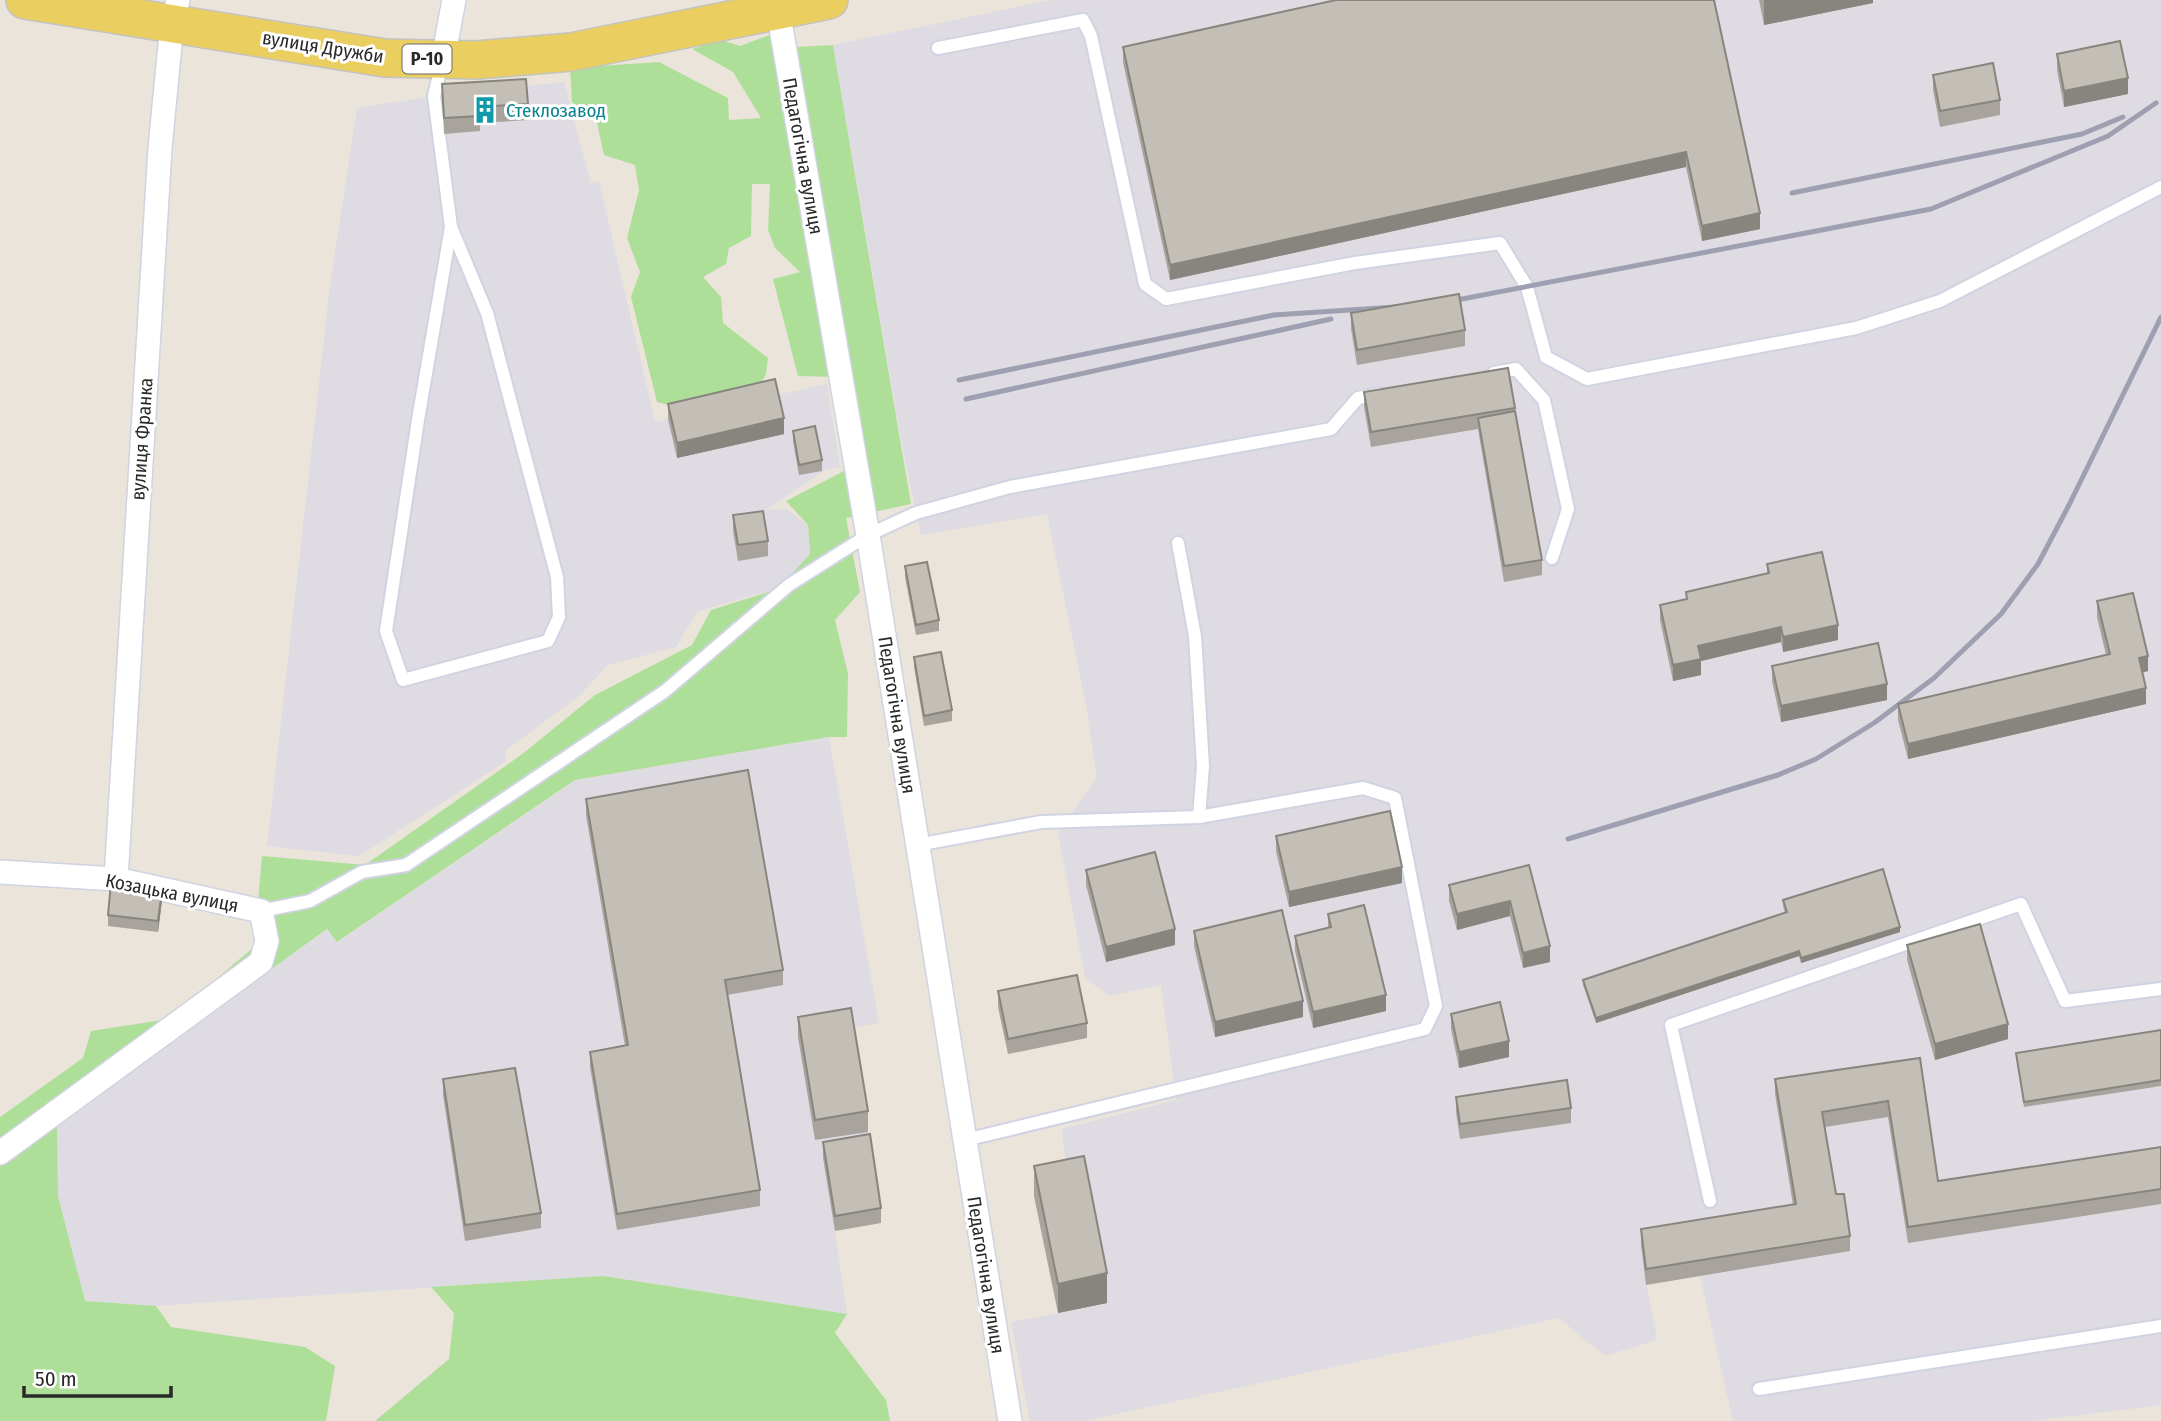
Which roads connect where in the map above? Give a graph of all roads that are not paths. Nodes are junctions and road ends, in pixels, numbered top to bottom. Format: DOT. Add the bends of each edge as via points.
graph roads {
  1 [pos="24,0"];
  2 [pos="454,0"];
  3 [pos="829,0"];
  4 [pos="778,10"];
  5 [pos="175,12"];
  6 [pos="938,48"];
  7 [pos="443,59"];
  8 [pos="2161,187"];
  9 [pos="451,227"];
  10 [pos="1477,376"];
  11 [pos="1397,391"];
  12 [pos="868,535"];
  13 [pos="1178,542"];
  14 [pos="1552,558"];
  15 [pos="1199,817"];
  16 [pos="918,845"];
  17 [pos="0,872"];
  18 [pos="116,879"];
  19 [pos="261,911"];
  20 [pos="2161,989"];
  21 [pos="965,1140"];
  22 [pos="0,1153"];
  23 [pos="1710,1201"];
  24 [pos="2161,1326"];
  25 [pos="1759,1389"];
  26 [pos="1010,1421"];
  1 -- 5 [label="main road, вулиця Дружби / Р-10"];
  2 -- 7 [label="street"];
  3 -- 4 [label="main road, вулиця Дружби / Р-10"];
  4 -- 7 [label="main road, вулиця Дружби / Р-10" via="571,52"];
  4 -- 12 [label="street, Педагогічна вулиця"];
  5 -- 7 [label="main road, вулиця Дружби / Р-10" via="385,58"];
  5 -- 18 [label="street, вулиця Франка" via="160,148"];
  6 -- 8 [label="lane" via="1083,20 1091,36 1145,284 1166,299 1355,263 1500,243 1527,287 1546,357 1587,379 1856,328 1940,301"];
  7 -- 9 [label="lane" via="434,96"];
  9 -- 9 [label="lane" via="386,631 403,680 548,641 559,617 556,577 487,313"];
  10 -- 14 [label="lane" via="1516,369 1544,400 1568,509"];
  11 -- 12 [label="lane" via="1358,398 1331,429 1010,487 916,513"];
  12 -- 16 [label="street, Педагогічна вулиця"];
  12 -- 19 [label="lane" via="789,585 665,691 406,865 362,872 310,901"];
  13 -- 15 [label="lane" via="1195,636 1203,766"];
  15 -- 16 [label="lane" via="1041,822"];
  15 -- 21 [label="lane" via="1363,788 1395,798 1436,1006 1425,1029"];
  16 -- 21 [label="street, Педагогічна вулиця"];
  17 -- 18 [label="street, Козацька вулиця"];
  18 -- 19 [label="street, Козацька вулиця"];
  19 -- 22 [label="street" via="267,941 261,962"];
  20 -- 23 [label="lane" via="2065,1001 2021,904 1671,1025"];
  21 -- 26 [label="street, Педагогічна вулиця"];
  24 -- 25 [label="lane"];
}
